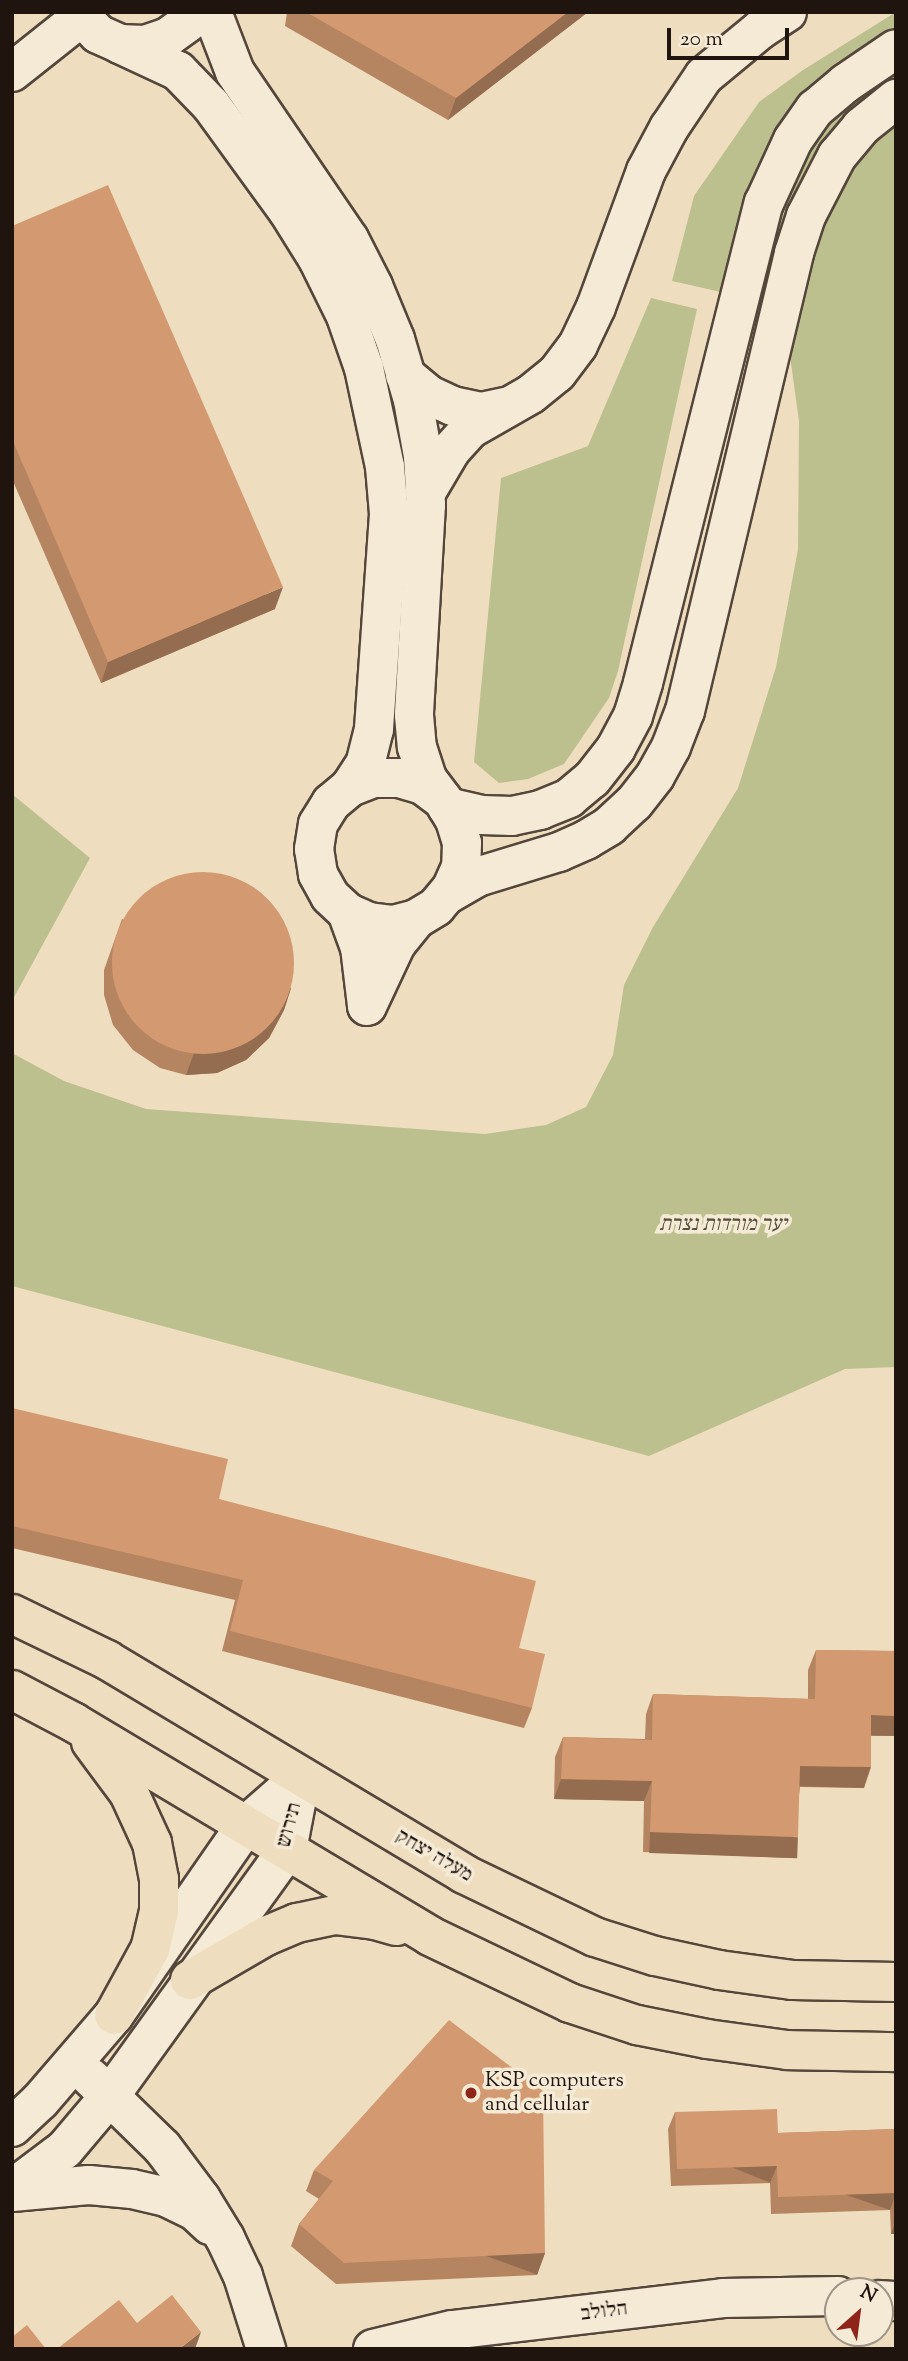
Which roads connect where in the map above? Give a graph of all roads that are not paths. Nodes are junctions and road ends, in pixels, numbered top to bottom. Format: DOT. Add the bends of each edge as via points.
graph roads {
  1 [pos="194,12"];
  2 [pos="212,12"];
  3 [pos="787,12"];
  4 [pos="78,15"];
  5 [pos="120,44"];
  6 [pos="896,49"];
  7 [pos="12,72"];
  8 [pos="896,99"];
  9 [pos="405,375"];
  10 [pos="505,407"];
  11 [pos="425,494"];
  12 [pos="350,786"];
  13 [pos="445,804"];
  14 [pos="448,894"];
  15 [pos="347,912"];
  16 [pos="416,919"];
  17 [pos="12,1614"];
  18 [pos="12,1690"];
  19 [pos="73,1722"];
  20 [pos="301,1777"];
  21 [pos="246,1825"];
  22 [pos="287,1850"];
  23 [pos="430,1936"];
  24 [pos="190,1980"];
  25 [pos="896,1982"];
  26 [pos="114,2015"];
  27 [pos="896,2052"];
  28 [pos="76,2060"];
  29 [pos="109,2097"];
  30 [pos="12,2127"];
  31 [pos="12,2190"];
  32 [pos="225,2238"];
  33 [pos="824,2295"];
  34 [pos="266,2349"];
  35 [pos="373,2349"];
  1 -- 5 [label="street" via="168,37 145,44"];
  2 -- 9 [label="street" via="235,72 349,239 395,339"];
  3 -- 10 [label="street" via="704,76 668,128 646,171 578,345 557,373"];
  4 -- 5 [label="street" via="98,34"];
  4 -- 7 [label="street"];
  5 -- 12 [label="street" via="178,71 211,105 318,259 346,316 364,368 383,454 389,514 374,729 365,764"];
  6 -- 13 [label="street" via="815,109 793,139 768,191 643,682 633,716 616,748 592,779 569,798 540,810 512,816 482,815"];
  8 -- 14 [label="street" via="861,127 837,156 806,216 685,711 655,776 634,803 586,840 477,877"];
  9 -- 10 [label="street" via="453,406 481,412"];
  9 -- 11 [label="street" via="423,456"];
  10 -- 11 [label="street" via="470,429 451,450"];
  11 -- 13 [label="street" via="414,715 417,747 428,780"];
  12 -- 13 [label="street" via="373,778 398,778 423,785"];
  12 -- 15 [label="street" via="331,803 318,824 314,849 318,874 330,896"];
  13 -- 14 [label="street" via="456,820 462,843 461,867"];
  14 -- 16 [label="street"];
  15 -- 16 [label="street" via="369,922 393,925"];
  15 -- 16 [label="street" via="360,947 367,1006 396,944"];
  17 -- 20 [label="main road, מעלה יצחק" via="107,1660"];
  18 -- 19 [label="main road"];
  19 -- 21 [label="main road"];
  19 -- 26 [label="main road" via="102,1753 129,1793 152,1843 159,1880 159,1910 150,1950"];
  20 -- 21 [label="street, תירוש"];
  20 -- 22 [label="street, תירוש"];
  20 -- 25 [label="main road, מעלה יצחק" via="464,1874 595,1937 719,1970 793,1980"];
  21 -- 22 [label="main road"];
  21 -- 26 [label="street, תירוש"];
  22 -- 23 [label="main road"];
  22 -- 24 [label="street, תירוש"];
  23 -- 24 [label="main road" via="375,1920 335,1915 266,1936"];
  23 -- 27 [label="main road" via="570,2003 637,2025 787,2050"];
  24 -- 29 [label="street, תירוש"];
  26 -- 28 [label="street, תירוש"];
  28 -- 29 [label="street"];
  28 -- 30 [label="street, תירוש"];
  29 -- 31 [label="street, תירוש" via="65,2149"];
  29 -- 32 [label="street" via="162,2147"];
  31 -- 32 [label="street" via="89,2185 132,2189 166,2197 195,2211"];
  32 -- 34 [label="street" via="243,2276"];
  33 -- 35 [label="street, הלולב" via="723,2298 452,2330"];
}
